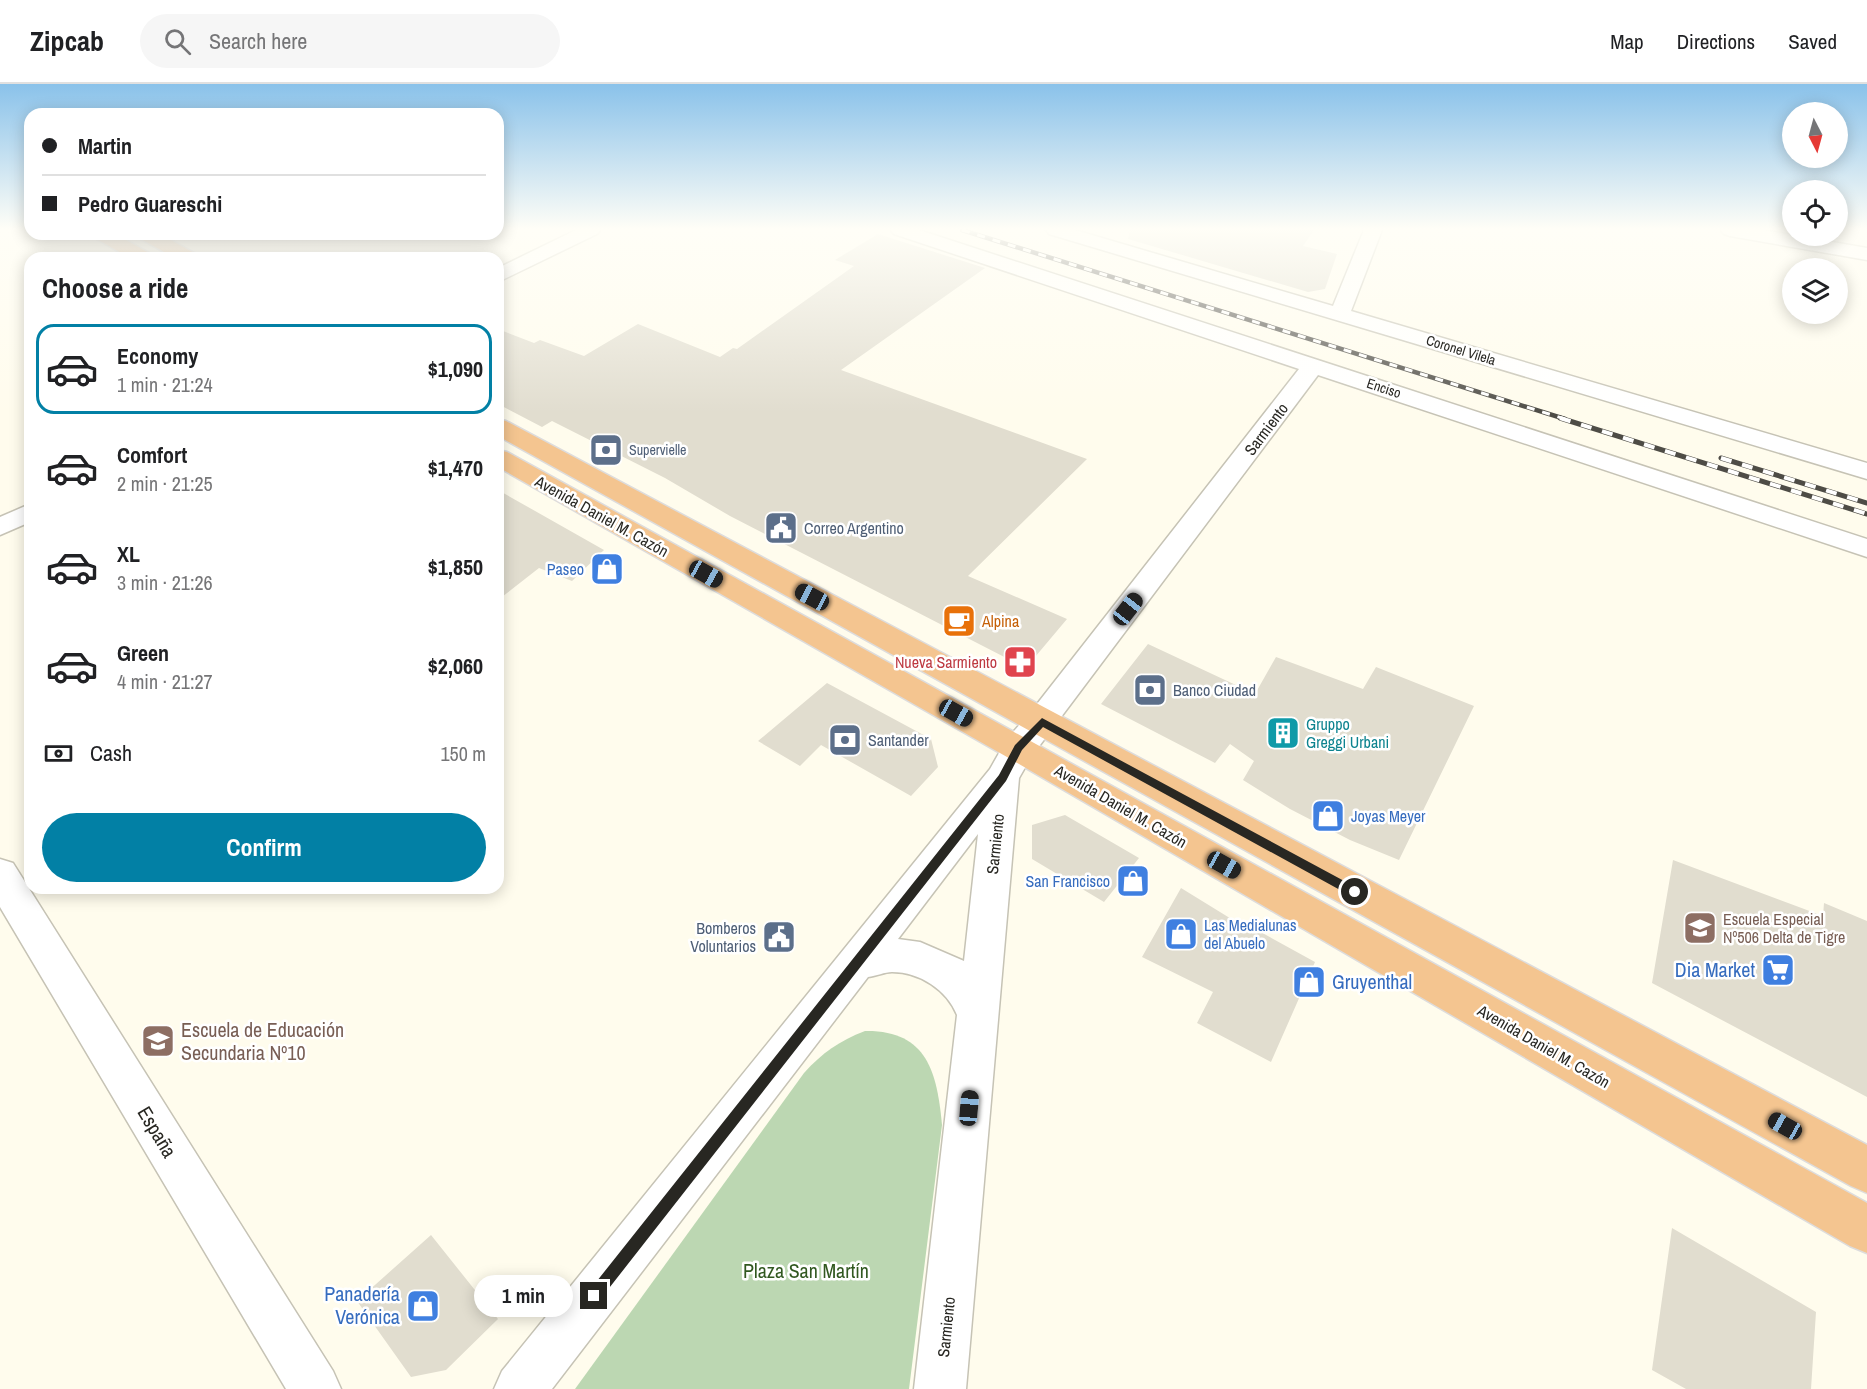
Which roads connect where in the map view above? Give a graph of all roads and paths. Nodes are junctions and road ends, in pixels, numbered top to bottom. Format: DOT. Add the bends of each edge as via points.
graph roads {
  1 [pos="1087,291"];
  2 [pos="1262,291"];
  3 [pos="1349,291"];
  4 [pos="1340,314"];
  5 [pos="1314,365"];
  6 [pos="504,430"];
  7 [pos="504,460"];
  8 [pos="1867,471"];
  9 [pos="24,515"];
  10 [pos="0,527"];
  11 [pos="1867,548"];
  12 [pos="1021,749"];
  13 [pos="0,874"];
  14 [pos="857,962"];
  15 [pos="978,1015"];
  16 [pos="1867,1170"];
  17 [pos="1867,1229"];
  18 [pos="315,1389"];
  19 [pos="520,1389"];
  20 [pos="940,1389"];
  1 -- 5 [label="street, Enciso"];
  2 -- 4 [label="street, Coronel Vilela"];
  3 -- 4 [label="street"];
  4 -- 8 [label="street, Coronel Vilela"];
  5 -- 11 [label="street, Enciso"];
  5 -- 12 [label="street, Sarmiento"];
  6 -- 12 [label="main road, Avenida Daniel M. Cazón"];
  7 -- 12 [label="main road, Avenida Daniel M. Cazón"];
  9 -- 10 [label="street"];
  12 -- 14 [label="street"];
  12 -- 15 [label="street, Sarmiento"];
  12 -- 16 [label="main road, Avenida Daniel M. Cazón"];
  12 -- 17 [label="main road, Avenida Daniel M. Cazón"];
  13 -- 18 [label="street, España"];
  14 -- 15 [label="street" via="892,955 920,960 946,971 967,989"];
  14 -- 19 [label="street"];
  15 -- 20 [label="street, Sarmiento"];
}
